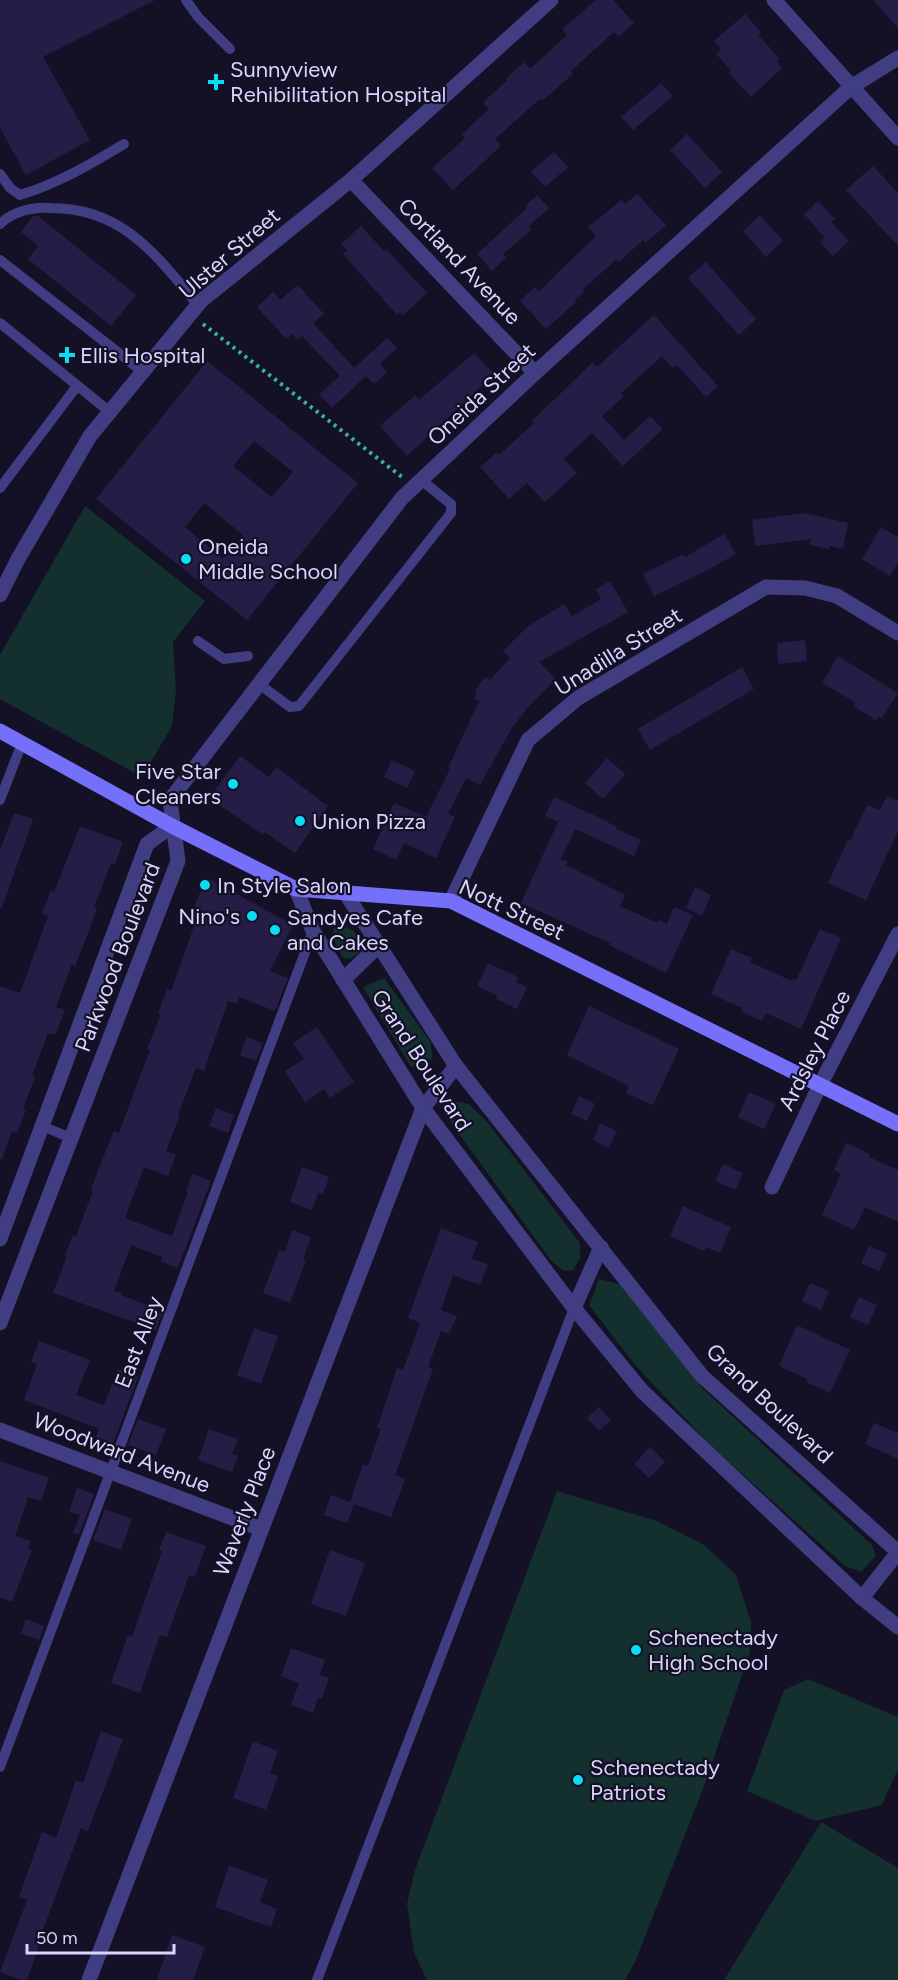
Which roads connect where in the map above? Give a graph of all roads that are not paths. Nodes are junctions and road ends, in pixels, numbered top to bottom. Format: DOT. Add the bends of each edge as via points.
graph roads {
  1 [pos="186,0"];
  2 [pos="551,0"];
  3 [pos="774,0"];
  4 [pos="230,49"];
  5 [pos="898,58"];
  6 [pos="851,87"];
  7 [pos="898,138"];
  8 [pos="124,144"];
  9 [pos="0,174"];
  10 [pos="351,180"];
  11 [pos="0,224"];
  12 [pos="0,260"];
  13 [pos="194,310"];
  14 [pos="0,322"];
  15 [pos="143,372"];
  16 [pos="535,373"];
  17 [pos="77,386"];
  18 [pos="110,412"];
  19 [pos="418,483"];
  20 [pos="0,489"];
  21 [pos="0,595"];
  22 [pos="898,633"];
  23 [pos="198,641"];
  24 [pos="248,656"];
  25 [pos="259,684"];
  26 [pos="0,731"];
  27 [pos="22,743"];
  28 [pos="0,800"];
  29 [pos="172,826"];
  30 [pos="296,889"];
  31 [pos="346,894"];
  32 [pos="451,901"];
  33 [pos="313,931"];
  34 [pos="898,934"];
  35 [pos="378,946"];
  36 [pos="343,980"];
  37 [pos="456,1066"];
  38 [pos="820,1085"];
  39 [pos="423,1108"];
  40 [pos="898,1124"];
  41 [pos="42,1126"];
  42 [pos="71,1137"];
  43 [pos="772,1187"];
  44 [pos="0,1239"];
  45 [pos="601,1247"];
  46 [pos="573,1308"];
  47 [pos="0,1323"];
  48 [pos="0,1430"];
  49 [pos="111,1472"];
  50 [pos="261,1529"];
  51 [pos="898,1552"];
  52 [pos="862,1598"];
  53 [pos="898,1627"];
  54 [pos="0,1767"];
  55 [pos="89,1980"];
  56 [pos="317,1980"];
  1 -- 4 [label="lane"];
  2 -- 10 [label="street, Ulster Street"];
  3 -- 6 [label="street"];
  5 -- 6 [label="street, Oneida Street"];
  6 -- 7 [label="street"];
  6 -- 16 [label="street, Oneida Street"];
  8 -- 9 [label="lane" via="40,189 20,195"];
  10 -- 13 [label="street, Ulster Street"];
  10 -- 16 [label="street, Cortland Avenue"];
  11 -- 13 [label="lane" via="29,207 97,214 128,230 163,263"];
  12 -- 15 [label="lane"];
  13 -- 15 [label="street, Ulster Street"];
  14 -- 17 [label="lane"];
  15 -- 18 [label="street, Ulster Street"];
  16 -- 19 [label="street, Oneida Street"];
  17 -- 18 [label="lane"];
  17 -- 20 [label="lane"];
  18 -- 21 [label="street, Ulster Street" via="90,436"];
  19 -- 25 [label="street, Oneida Street" via="402,498"];
  19 -- 25 [label="lane" via="451,504 451,513 298,706 290,707"];
  22 -- 32 [label="street, Unadilla Street" via="837,596 805,588 765,587 578,698 528,740"];
  23 -- 24 [label="lane" via="224,659"];
  25 -- 29 [label="street, Oneida Street" via="170,800"];
  26 -- 27 [label="main road, Nott Street"];
  27 -- 28 [label="lane"];
  27 -- 29 [label="main road, Nott Street"];
  29 -- 30 [label="main road, Nott Street"];
  29 -- 41 [label="street, Parkwood Boulevard" via="147,844"];
  29 -- 42 [label="street, Parkwood Boulevard" via="178,861"];
  30 -- 31 [label="main road, Nott Street"];
  30 -- 33 [label="street, Grand Boulevard"];
  31 -- 32 [label="main road, Nott Street"];
  31 -- 35 [label="street, Grand Boulevard"];
  32 -- 38 [label="main road, Nott Street"];
  33 -- 36 [label="street, Grand Boulevard"];
  33 -- 49 [label="lane, East Alley"];
  34 -- 38 [label="street, Ardsley Place"];
  35 -- 36 [label="street, Grand Boulevard"];
  35 -- 37 [label="street, Grand Boulevard"];
  36 -- 39 [label="street, Grand Boulevard"];
  37 -- 39 [label="street, Waverly Place"];
  37 -- 45 [label="street, Grand Boulevard"];
  38 -- 40 [label="main road, Nott Street"];
  38 -- 43 [label="street, Ardsley Place"];
  39 -- 46 [label="street, Grand Boulevard"];
  39 -- 50 [label="street, Waverly Place"];
  41 -- 42 [label="lane"];
  41 -- 44 [label="street, Parkwood Boulevard"];
  42 -- 47 [label="street, Parkwood Boulevard"];
  45 -- 46 [label="street"];
  45 -- 51 [label="street, Grand Boulevard" via="702,1376"];
  46 -- 52 [label="street, Grand Boulevard" via="642,1391"];
  46 -- 56 [label="lane"];
  48 -- 49 [label="street, Woodward Avenue"];
  49 -- 50 [label="street, Woodward Avenue"];
  49 -- 54 [label="lane, East Alley"];
  50 -- 55 [label="street, Waverly Place"];
  51 -- 52 [label="street, Grand Boulevard"];
  52 -- 53 [label="street, Grand Boulevard"];
}
